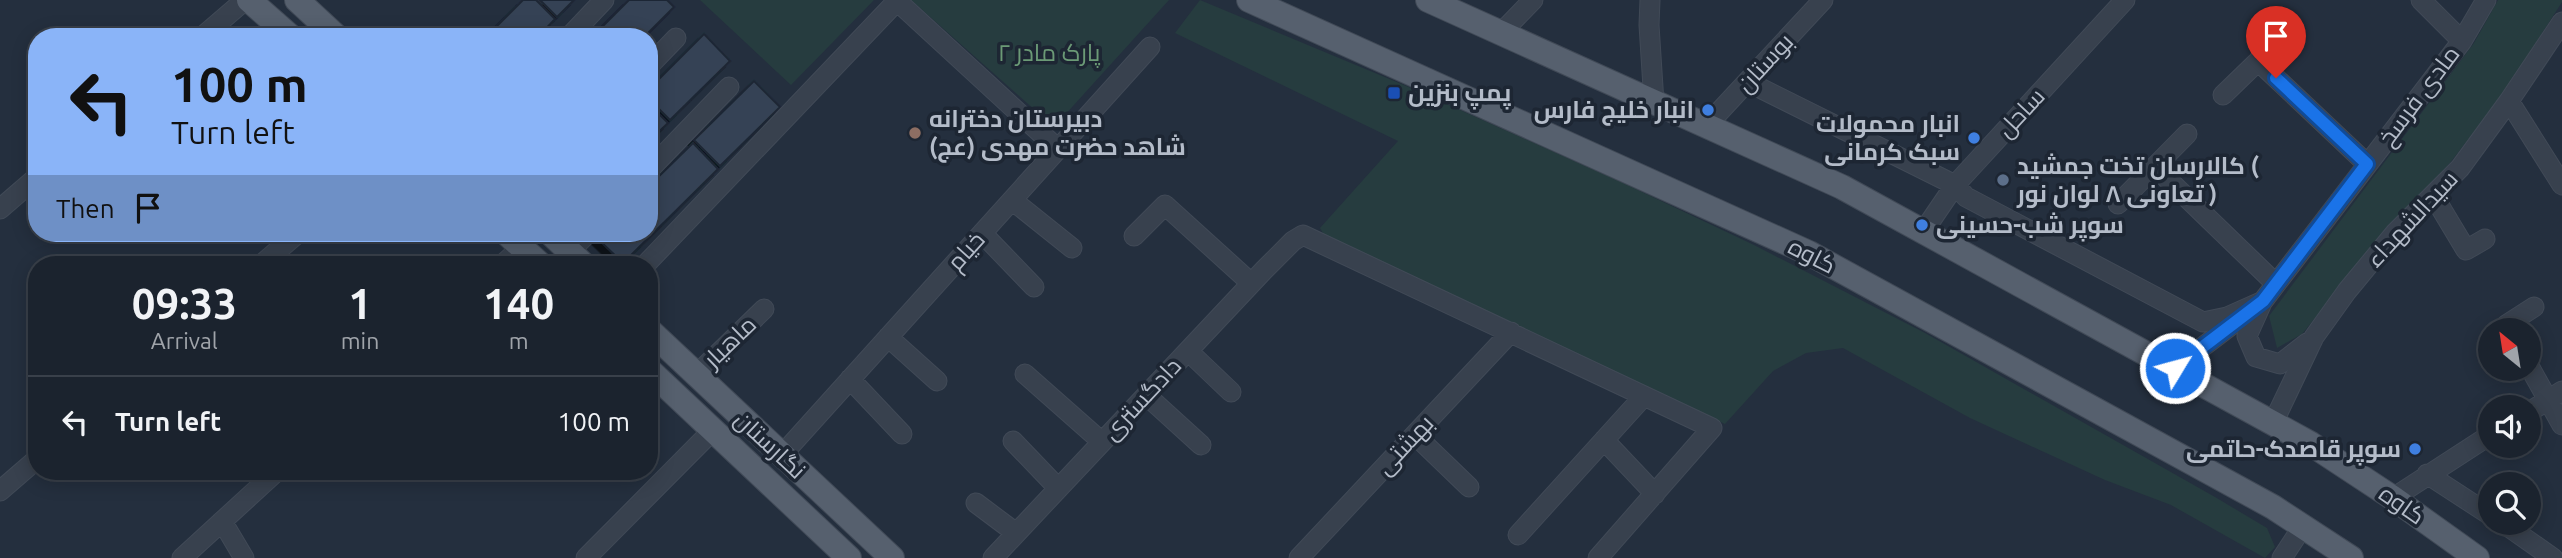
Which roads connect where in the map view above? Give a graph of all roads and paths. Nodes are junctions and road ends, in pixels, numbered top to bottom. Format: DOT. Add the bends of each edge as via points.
graph roads {
  1 [pos="247,0"];
  2 [pos="297,0"];
  3 [pos="604,0"];
  4 [pos="1249,0"];
  5 [pos="1428,0"];
  6 [pos="1533,0"];
  7 [pos="1650,0"];
  8 [pos="1823,0"];
  9 [pos="2126,0"];
  10 [pos="2421,0"];
  11 [pos="2486,0"];
  12 [pos="2562,22"];
  13 [pos="213,28"];
  14 [pos="280,28"];
  15 [pos="327,28"];
  16 [pos="578,28"];
  17 [pos="1501,33"];
  18 [pos="676,38"];
  19 [pos="2282,38"];
  20 [pos="2462,41"];
  21 [pos="1150,47"];
  22 [pos="658,57"];
  23 [pos="2258,61"];
  24 [pos="1748,82"];
  25 [pos="729,87"];
  26 [pos="2223,95"];
  27 [pos="2509,101"];
  28 [pos="1654,103"];
  29 [pos="1707,125"];
  30 [pos="2187,134"];
  31 [pos="1058,149"];
  32 [pos="658,161"];
  33 [pos="2367,164"];
  34 [pos="2155,167"];
  35 [pos="28,185"];
  36 [pos="1955,185"];
  37 [pos="2562,185"];
  38 [pos="2433,195"];
  39 [pos="1012,200"];
  40 [pos="2118,204"];
  41 [pos="0,209"];
  42 [pos="1923,232"];
  43 [pos="982,233"];
  44 [pos="1134,236"];
  45 [pos="2485,239"];
  46 [pos="288,242"];
  47 [pos="516,242"];
  48 [pos="560,242"];
  49 [pos="1072,248"];
  50 [pos="271,256"];
  51 [pos="531,256"];
  52 [pos="575,256"];
  53 [pos="654,256"];
  54 [pos="1251,283"];
  55 [pos="2275,283"];
  56 [pos="1034,287"];
  57 [pos="2263,301"];
  58 [pos="2534,307"];
  59 [pos="764,309"];
  60 [pos="2517,318"];
  61 [pos="1511,332"];
  62 [pos="888,337"];
  63 [pos="2314,338"];
  64 [pos="658,339"];
  65 [pos="1188,351"];
  66 [pos="2175,368"];
  67 [pos="1025,374"];
  68 [pos="696,375"];
  69 [pos="658,378"];
  70 [pos="850,379"];
  71 [pos="2541,379"];
  72 [pos="937,381"];
  73 [pos="672,391"];
  74 [pos="1231,392"];
  75 [pos="1146,395"];
  76 [pos="2555,395"];
  77 [pos="1644,396"];
  78 [pos="2273,423"];
  79 [pos="2562,425"];
  80 [pos="713,430"];
  81 [pos="902,434"];
  82 [pos="1415,435"];
  83 [pos="1013,440"];
  84 [pos="1604,440"];
  85 [pos="1102,442"];
  86 [pos="2478,442"];
  87 [pos="1201,445"];
  88 [pos="781,456"];
  89 [pos="28,467"];
  90 [pos="2427,474"];
  91 [pos="267,480"];
  92 [pos="1469,487"];
  93 [pos="1058,488"];
  94 [pos="0,491"];
  95 [pos="1655,494"];
  96 [pos="2393,498"];
  97 [pos="976,503"];
  98 [pos="2478,507"];
  99 [pos="222,521"];
  100 [pos="2303,526"];
  101 [pos="1016,533"];
  102 [pos="1518,535"];
  103 [pos="2520,535"];
  104 [pos="847,557"];
  105 [pos="182,558"];
  106 [pos="244,558"];
  107 [pos="586,558"];
  108 [pos="892,558"];
  109 [pos="993,558"];
  110 [pos="1299,558"];
  111 [pos="1598,558"];
  112 [pos="2282,558"];
  113 [pos="2351,558"];
  114 [pos="2477,558"];
  115 [pos="2553,558"];
  1 -- 13 [label="street"];
  1 -- 14 [label="main road"];
  2 -- 15 [label="main road"];
  3 -- 16 [label="street"];
  4 -- 100 [label="main road, کاوه" via="1809,253"];
  5 -- 17 [label="main road, کاوه"];
  6 -- 17 [label="street"];
  7 -- 28 [label="street"];
  8 -- 24 [label="street, بوستان"];
  9 -- 36 [label="street, ساحل"];
  10 -- 20 [label="street"];
  11 -- 20 [label="street, مادی فرسخ"];
  12 -- 27 [label="street, سیدالشهداء"];
  17 -- 28 [label="main road, کاوه"];
  18 -- 22 [label="street"];
  19 -- 23 [label="street"];
  20 -- 33 [label="street, مادی فرسخ"];
  21 -- 31 [label="street, خیام"];
  23 -- 26 [label="street"];
  23 -- 33 [label="street"];
  24 -- 29 [label="street, بوستان"];
  24 -- 36 [label="street"];
  25 -- 32 [label="street"];
  27 -- 37 [label="street"];
  27 -- 38 [label="street, سیدالشهداء" via="2460,168"];
  28 -- 29 [label="main road, کاوه"];
  29 -- 42 [label="main road, کاوه" via="1842,187"];
  30 -- 34 [label="street"];
  31 -- 39 [label="street, خیام"];
  31 -- 53 [label="street" via="897,1"];
  33 -- 55 [label="street, مادی فرسخ"];
  34 -- 40 [label="street"];
  34 -- 55 [label="street"];
  35 -- 41 [label="street"];
  36 -- 42 [label="street, ساحل"];
  36 -- 57 [label="street" via="1966,197 2203,322"];
  38 -- 45 [label="street" via="2466,250"];
  38 -- 63 [label="street, سیدالشهداء" via="2395,233"];
  39 -- 43 [label="street, خیام"];
  39 -- 49 [label="street"];
  42 -- 66 [label="main road, کاوه"];
  43 -- 56 [label="street"];
  43 -- 62 [label="street, خیام"];
  44 -- 54 [label="street" via="1165,205"];
  46 -- 50 [label="street"];
  47 -- 51 [label="main road"];
  48 -- 52 [label="main road"];
  54 -- 61 [label="street, دادگستری" via="1303,235"];
  54 -- 65 [label="street, دادگستری"];
  55 -- 57 [label="street, مادی فرسخ"];
  57 -- 63 [label="street" via="2247,336 2256,357 2280,364"];
  57 -- 66 [label="street, مادی فرسخ"];
  58 -- 60 [label="street"];
  59 -- 68 [label="street, ماهیار"];
  61 -- 77 [label="street"];
  61 -- 82 [label="street, بهشتی"];
  62 -- 70 [label="street, خیام"];
  62 -- 72 [label="street"];
  63 -- 78 [label="street, سیدالشهداء"];
  64 -- 68 [label="main road, نگارستان"];
  65 -- 74 [label="street"];
  65 -- 75 [label="street, دادگستری"];
  66 -- 78 [label="main road, کاوه"];
  67 -- 85 [label="street"];
  68 -- 73 [label="main road" via="681,374 673,379"];
  68 -- 88 [label="main road, نگارستان"];
  69 -- 73 [label="main road, نگارستان"];
  70 -- 81 [label="street"];
  70 -- 88 [label="street, خیام"];
  71 -- 76 [label="street"];
  73 -- 80 [label="main road, نگارستان"];
  75 -- 85 [label="street, دادگستری"];
  75 -- 87 [label="street"];
  76 -- 79 [label="street"];
  77 -- 84 [label="street"];
  77 -- 95 [label="street" via="1712,428"];
  78 -- 96 [label="main road, کاوه"];
  80 -- 104 [label="main road, نگارستان"];
  80 -- 107 [label="street"];
  82 -- 92 [label="street"];
  82 -- 110 [label="street, بهشتی"];
  83 -- 93 [label="street"];
  84 -- 95 [label="street"];
  84 -- 102 [label="street"];
  85 -- 93 [label="street, دادگستری"];
  86 -- 90 [label="street"];
  88 -- 108 [label="main road, نگارستان"];
  89 -- 94 [label="street"];
  90 -- 96 [label="street"];
  90 -- 98 [label="street"];
  91 -- 99 [label="street"];
  93 -- 101 [label="street, دادگستری"];
  95 -- 111 [label="street"];
  96 -- 114 [label="main road, کاوه"];
  97 -- 101 [label="street"];
  99 -- 105 [label="street"];
  99 -- 106 [label="street"];
  100 -- 112 [label="street"];
  100 -- 113 [label="main road, کاوه"];
  101 -- 109 [label="street, دادگستری"];
  103 -- 115 [label="street"];
}
